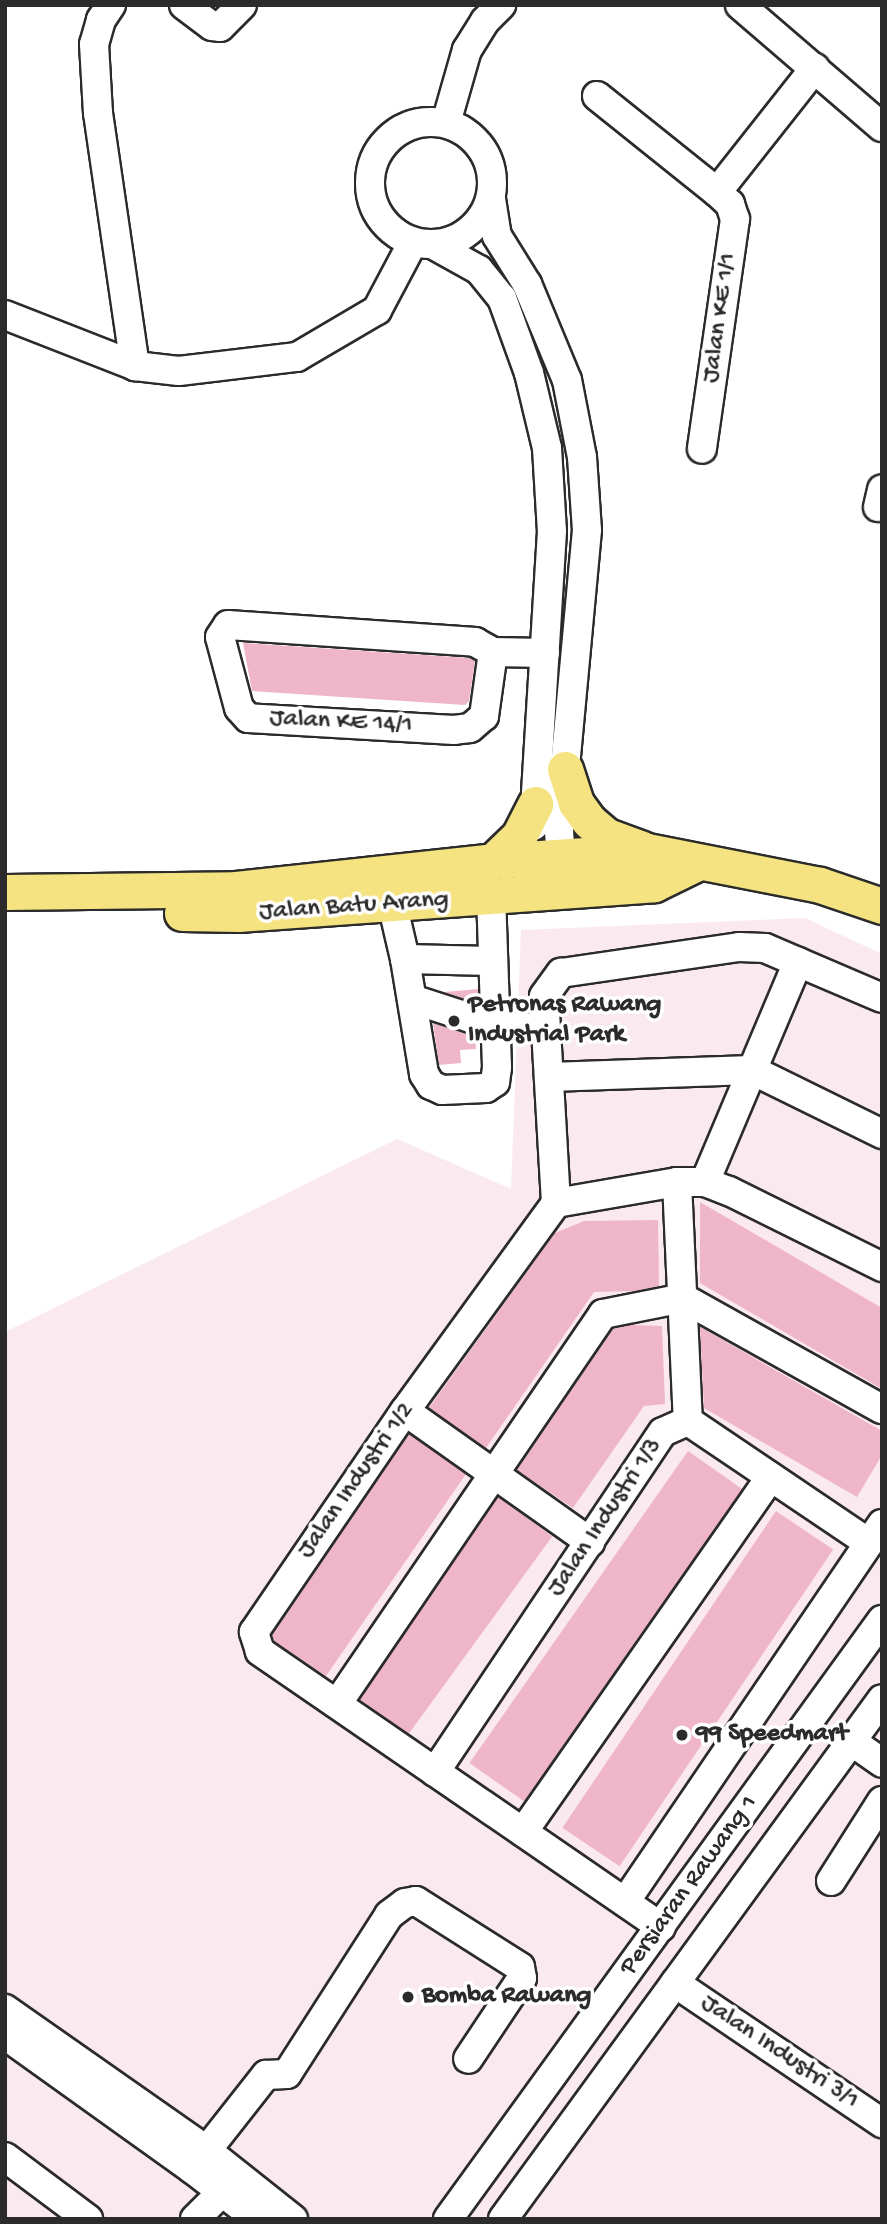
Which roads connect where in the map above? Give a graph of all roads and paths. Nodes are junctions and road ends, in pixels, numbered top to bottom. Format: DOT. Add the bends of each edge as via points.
graph roads {
  1 [pos="111,5"];
  2 [pos="184,5"];
  3 [pos="242,5"];
  4 [pos="501,5"];
  5 [pos="740,5"];
  6 [pos="815,68"];
  7 [pos="597,96"];
  8 [pos="446,123"];
  9 [pos="882,127"];
  10 [pos="717,192"];
  11 [pos="491,199"];
  12 [pos="423,243"];
  13 [pos="5,315"];
  14 [pos="135,366"];
  15 [pos="702,449"];
  16 [pos="494,652"];
  17 [pos="545,653"];
  18 [pos="565,769"];
  19 [pos="535,804"];
  20 [pos="647,851"];
  21 [pos="548,857"];
  22 [pos="493,861"];
  23 [pos="697,863"];
  24 [pos="5,892"];
  25 [pos="550,893"];
  26 [pos="491,898"];
  27 [pos="391,903"];
  28 [pos="5,906"];
  29 [pos="882,906"];
  30 [pos="405,958"];
  31 [pos="492,961"];
  32 [pos="798,962"];
  33 [pos="882,998"];
  34 [pos="412,999"];
  35 [pos="495,1026"];
  36 [pos="546,1028"];
  37 [pos="752,1070"];
  38 [pos="549,1077"];
  39 [pos="882,1134"];
  40 [pos="677,1182"];
  41 [pos="705,1182"];
  42 [pos="556,1203"];
  43 [pos="882,1268"];
  44 [pos="683,1298"];
  45 [pos="882,1409"];
  46 [pos="405,1412"];
  47 [pos="688,1421"];
  48 [pos="493,1474"];
  49 [pos="771,1477"];
  50 [pos="875,1534"];
  51 [pos="590,1542"];
  52 [pos="882,1620"];
  53 [pos="882,1699"];
  54 [pos="337,1704"];
  55 [pos="851,1741"];
  56 [pos="882,1763"];
  57 [pos="435,1772"];
  58 [pos="882,1801"];
  59 [pos="523,1832"];
  60 [pos="831,1881"];
  61 [pos="625,1902"];
  62 [pos="661,1927"];
  63 [pos="675,1983"];
  64 [pos="5,2008"];
  65 [pos="5,2035"];
  66 [pos="468,2059"];
  67 [pos="882,2123"];
  68 [pos="5,2157"];
  69 [pos="199,2160"];
  70 [pos="221,2193"];
  71 [pos="257,2213"];
  72 [pos="88,2219"];
  73 [pos="195,2219"];
  74 [pos="294,2219"];
  75 [pos="449,2219"];
  76 [pos="502,2219"];
  1 -- 14 [label="street" via="94,44 98,113"];
  2 -- 3 [label="street" via="220,27"];
  4 -- 8 [label="street" via="467,50"];
  5 -- 6 [label="street"];
  6 -- 9 [label="street"];
  6 -- 10 [label="street"];
  7 -- 10 [label="street, Jalan KE 1/1"];
  8 -- 11 [label="street" via="464,131 489,160"];
  8 -- 12 [label="street" via="425,121 404,127 387,139 375,156 369,177 379,217 394,232"];
  10 -- 15 [label="street, Jalan KE 1/1" via="730,204 735,219"];
  11 -- 12 [label="street" via="470,231 453,241"];
  11 -- 18 [label="street" via="497,236 527,284 567,380 582,457 587,530"];
  12 -- 14 [label="street" via="377,310 297,357 179,371"];
  12 -- 17 [label="street" via="479,270 502,298 530,373 547,448 552,531"];
  13 -- 14 [label="street"];
  16 -- 16 [label="street, Jalan KE 14/1" via="484,716 470,728 454,730 248,718 239,708 220,637 229,625 475,642"];
  16 -- 17 [label="street, Jalan KE 14/1"];
  17 -- 19 [label="street"];
  18 -- 20 [label="main road" via="576,803 589,821 607,836"];
  18 -- 21 [label="street" via="559,831"];
  19 -- 21 [label="street"];
  19 -- 22 [label="main road" via="519,836"];
  20 -- 21 [label="main road, Jalan Batu Arang"];
  20 -- 23 [label="main road, Jalan Batu Arang"];
  21 -- 22 [label="main road, Jalan Batu Arang"];
  21 -- 25 [label="street"];
  22 -- 24 [label="main road, Jalan Batu Arang" via="236,889"];
  23 -- 25 [label="main road, Jalan Batu Arang" via="654,884"];
  23 -- 29 [label="main road, Jalan Batu Arang" via="820,885"];
  25 -- 26 [label="main road, Jalan Batu Arang"];
  26 -- 27 [label="main road, Jalan Batu Arang"];
  26 -- 31 [label="street"];
  27 -- 28 [label="main road, Jalan Batu Arang" via="238,914"];
  27 -- 30 [label="street"];
  30 -- 31 [label="street"];
  30 -- 34 [label="street"];
  31 -- 35 [label="street"];
  32 -- 33 [label="street"];
  32 -- 36 [label="street" via="765,948 739,947 562,973 544,996"];
  32 -- 37 [label="street"];
  34 -- 35 [label="street"];
  34 -- 35 [label="street" via="424,1074 431,1085 442,1090 486,1088 495,1082"];
  35 -- 36 [label="street"];
  36 -- 38 [label="street"];
  37 -- 38 [label="street"];
  37 -- 39 [label="street"];
  37 -- 41 [label="street"];
  38 -- 42 [label="street"];
  40 -- 41 [label="street"];
  40 -- 42 [label="street"];
  40 -- 44 [label="street"];
  41 -- 43 [label="street"];
  42 -- 46 [label="street, Jalan Industri 1/2"];
  44 -- 45 [label="street"];
  44 -- 47 [label="street"];
  44 -- 48 [label="street" via="603,1314"];
  46 -- 48 [label="street"];
  46 -- 54 [label="street, Jalan Industri 1/2" via="254,1632 260,1651"];
  47 -- 49 [label="street, Jalan Industri 1/3"];
  47 -- 51 [label="street, Jalan Industri 1/3" via="663,1432"];
  48 -- 51 [label="street"];
  48 -- 54 [label="street"];
  49 -- 50 [label="street, Jalan Industri 1/3"];
  49 -- 59 [label="street"];
  50 -- 61 [label="street"];
  51 -- 57 [label="street, Jalan Industri 1/3"];
  52 -- 62 [label="street, Persiaran Rawang 1"];
  53 -- 55 [label="street, Persiaran Rawang 1"];
  54 -- 57 [label="street, Jalan Industri 1/2"];
  55 -- 56 [label="street"];
  55 -- 63 [label="street, Persiaran Rawang 1"];
  57 -- 59 [label="street, Jalan Industri 1/2"];
  58 -- 60 [label="street"];
  59 -- 61 [label="street, Jalan Industri 1/2"];
  61 -- 62 [label="street, Jalan Industri 1/2"];
  62 -- 75 [label="street, Persiaran Rawang 1"];
  63 -- 67 [label="street, Jalan Industri 3/1"];
  63 -- 76 [label="street, Persiaran Rawang 1"];
  64 -- 69 [label="street"];
  65 -- 69 [label="street"];
  66 -- 69 [label="street" via="522,1978 520,1967 416,1902 405,1903 389,1915 287,2074 266,2075"];
  68 -- 72 [label="street"];
  69 -- 70 [label="street"];
  69 -- 71 [label="street"];
  70 -- 71 [label="street"];
  70 -- 73 [label="street"];
  71 -- 74 [label="street"];
}
